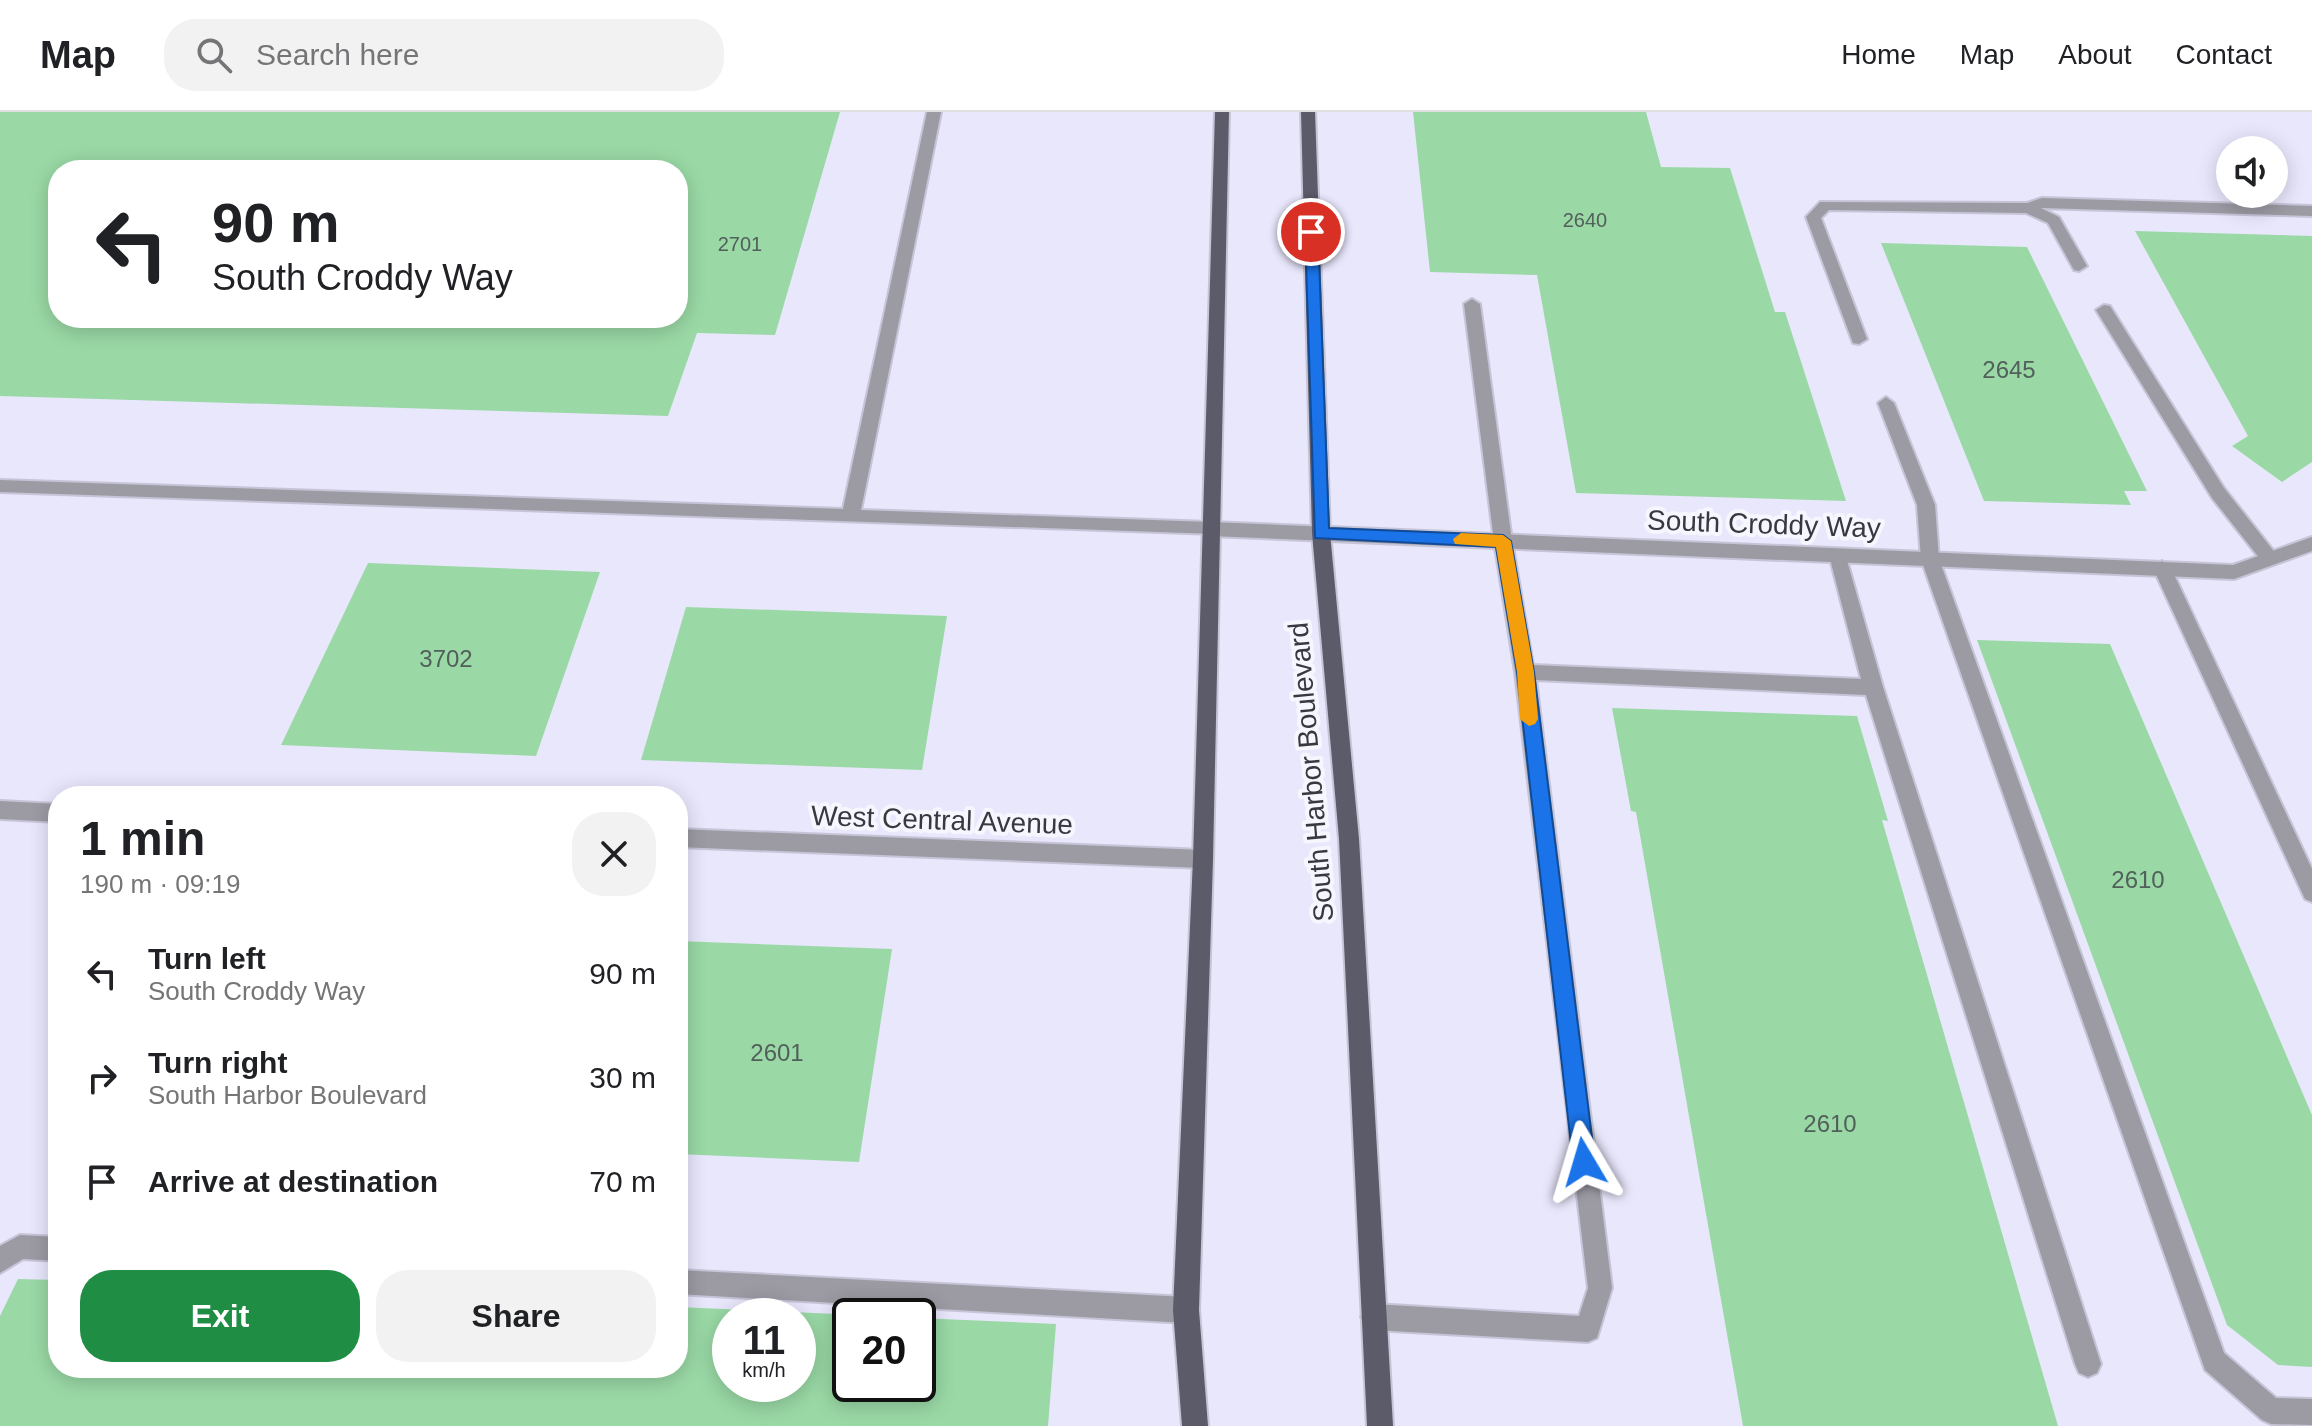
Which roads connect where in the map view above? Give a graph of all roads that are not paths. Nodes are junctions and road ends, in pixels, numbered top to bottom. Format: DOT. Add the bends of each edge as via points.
graph roads {
  1 [pos="934,112"];
  2 [pos="1222,112"];
  3 [pos="1308,112"];
  4 [pos="2028,208"];
  5 [pos="2312,211"];
  6 [pos="2079,266"];
  7 [pos="1472,304"];
  8 [pos="2104,310"];
  9 [pos="1859,339"];
  10 [pos="1886,403"];
  11 [pos="0,486"];
  12 [pos="851,515"];
  13 [pos="1210,529"];
  14 [pos="1321,533"];
  15 [pos="1503,541"];
  16 [pos="2312,544"];
  17 [pos="1838,555"];
  18 [pos="1930,559"];
  19 [pos="2270,559"];
  20 [pos="2162,568"];
  21 [pos="1525,672"];
  22 [pos="1873,687"];
  23 [pos="0,810"];
  24 [pos="48,812"];
  25 [pos="688,838"];
  26 [pos="1203,859"];
  27 [pos="2312,892"];
  28 [pos="48,1248"];
  29 [pos="0,1261"];
  30 [pos="688,1283"];
  31 [pos="1186,1310"];
  32 [pos="1374,1317"];
  33 [pos="2088,1364"];
  34 [pos="2312,1412"];
  35 [pos="1195,1426"];
  36 [pos="1380,1426"];
  1 -- 12 [label="street"];
  2 -- 13 [label="main road"];
  3 -- 14 [label="main road, South Harbor Boulevard"];
  4 -- 5 [label="street" via="2042,203"];
  4 -- 6 [label="street" via="2054,220"];
  4 -- 9 [label="street" via="1825,205 1813,217"];
  7 -- 15 [label="street"];
  8 -- 19 [label="street" via="2218,493"];
  10 -- 18 [label="street" via="1926,505"];
  11 -- 12 [label="street, South Croddy Way"];
  12 -- 13 [label="street, South Croddy Way"];
  13 -- 14 [label="street, South Croddy Way"];
  13 -- 26 [label="main road"];
  14 -- 15 [label="street, South Croddy Way"];
  14 -- 32 [label="main road, South Harbor Boulevard" via="1349,839"];
  15 -- 17 [label="street, South Croddy Way"];
  15 -- 21 [label="street"];
  16 -- 19 [label="street, South Croddy Way"];
  17 -- 18 [label="street, South Croddy Way"];
  17 -- 22 [label="street"];
  18 -- 20 [label="street, South Croddy Way"];
  18 -- 34 [label="street" via="2214,1361 2271,1411"];
  19 -- 20 [label="street, South Croddy Way" via="2234,572"];
  20 -- 27 [label="street"];
  21 -- 22 [label="street"];
  21 -- 32 [label="street" via="1600,1288 1588,1329"];
  22 -- 33 [label="street"];
  23 -- 24 [label="street"];
  25 -- 26 [label="street, West Central Avenue"];
  26 -- 31 [label="main road"];
  28 -- 29 [label="street" via="20,1247"];
  30 -- 31 [label="street"];
  31 -- 35 [label="main road"];
  32 -- 36 [label="main road, South Harbor Boulevard"];
}
